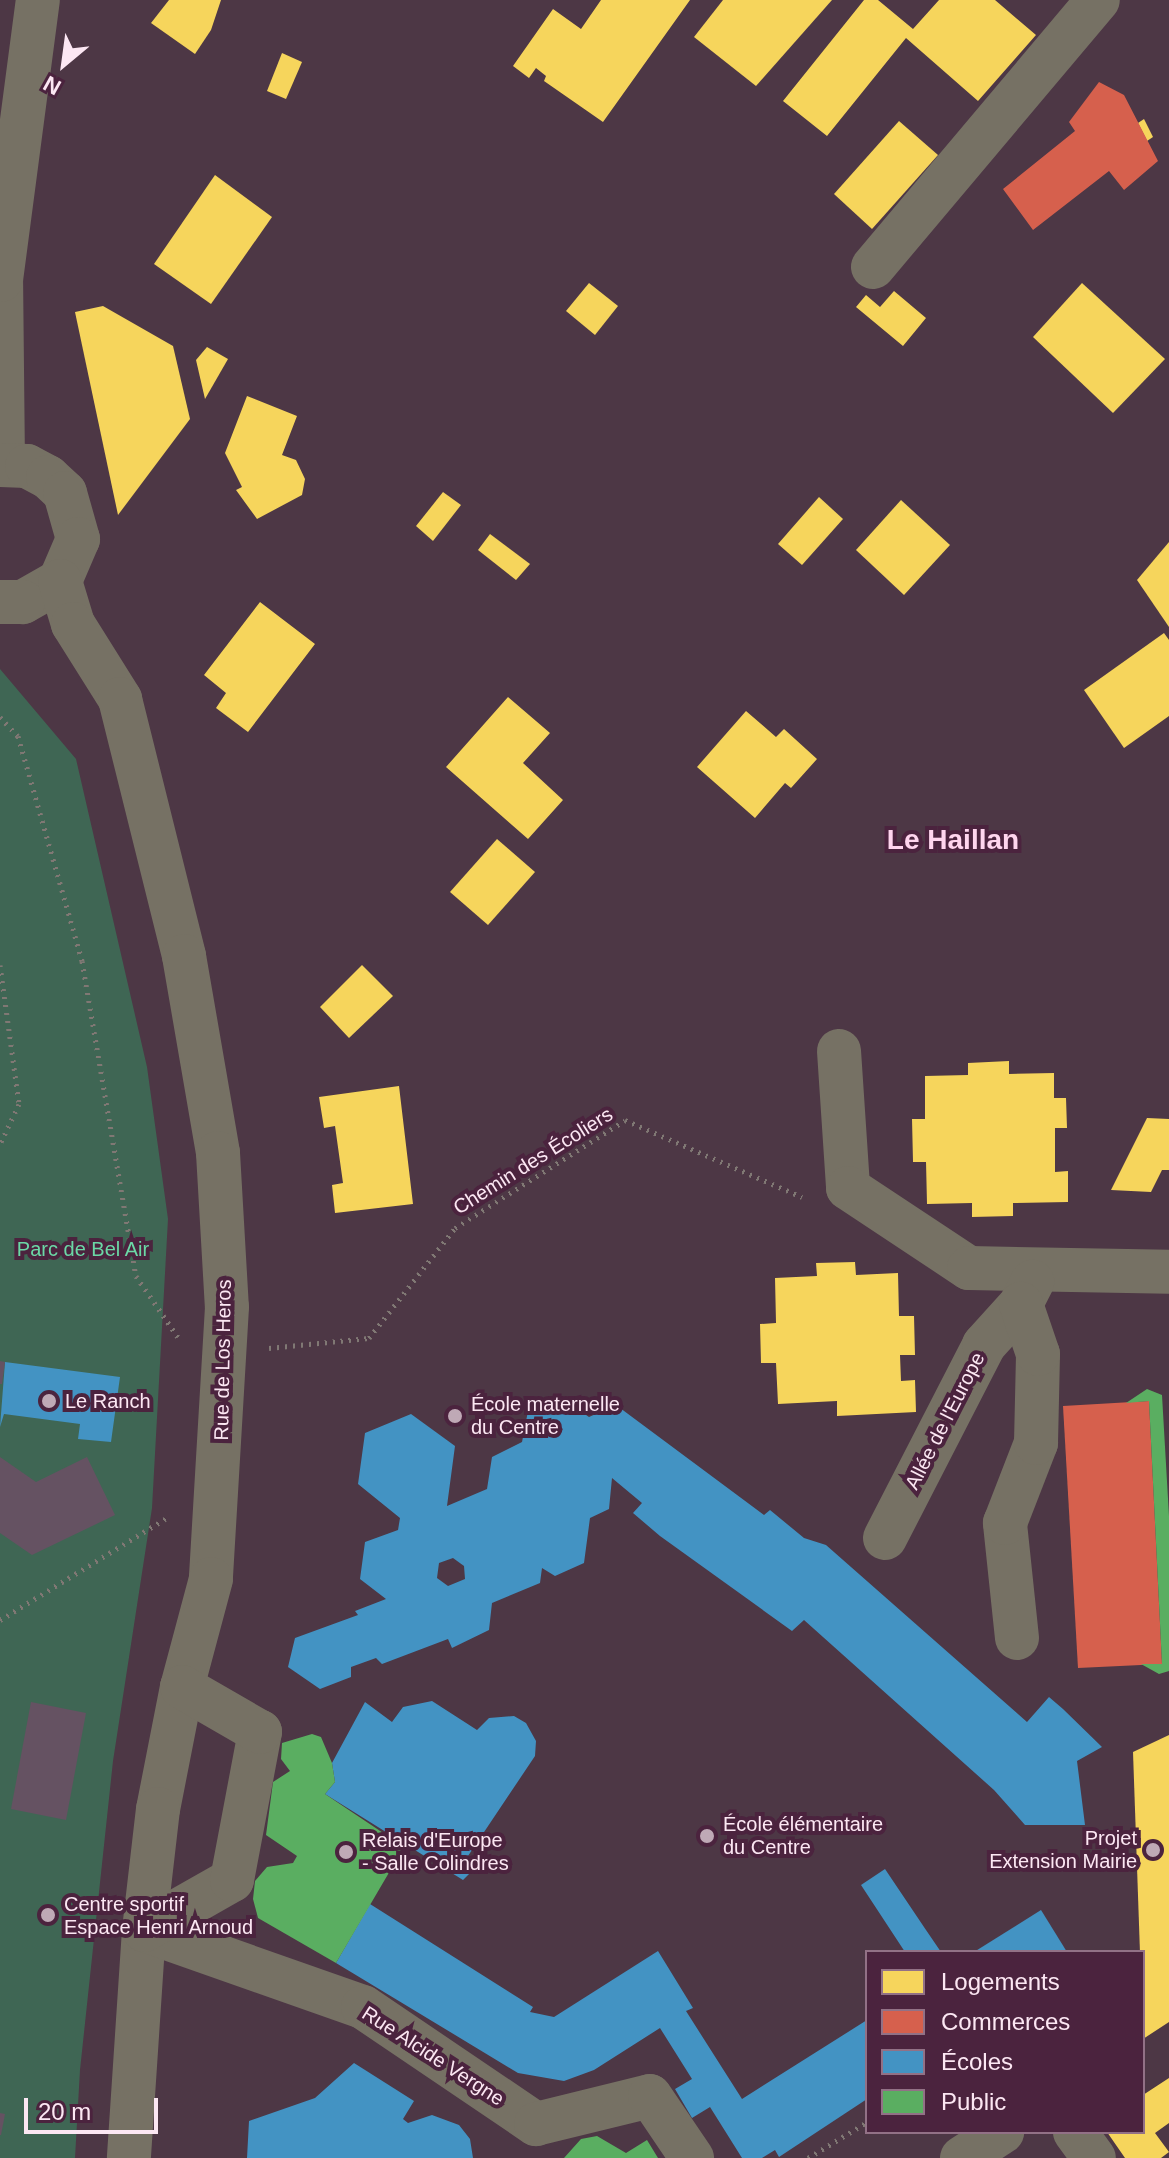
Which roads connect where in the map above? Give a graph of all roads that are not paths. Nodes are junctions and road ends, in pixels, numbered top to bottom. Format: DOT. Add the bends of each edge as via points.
graph roads {
  1 [pos="38,0"];
  2 [pos="1098,0"];
  3 [pos="873,267"];
  4 [pos="2,465"];
  5 [pos="60,581"];
  6 [pos="0,602"];
  7 [pos="839,1051"];
  8 [pos="1169,1272"];
  9 [pos="1030,1287"];
  10 [pos="885,1538"];
  11 [pos="1017,1638"];
  12 [pos="182,1687"];
  13 [pos="144,1930"];
  14 [pos="999,2134"];
  15 [pos="1076,2134"];
  16 [pos="129,2158"];
  17 [pos="692,2158"];
  18 [pos="962,2158"];
  19 [pos="1094,2158"];
  1 -- 4 [label="street" via="1,280"];
  2 -- 3 [label="street"];
  4 -- 5 [label="street" via="27,466 65,493 78,539"];
  5 -- 6 [label="street" via="23,602"];
  5 -- 12 [label="street, Rue de Los Heros" via="73,624 120,699 184,956 218,1153 207,1352 211,1579"];
  7 -- 9 [label="street" via="848,1188 969,1268"];
  8 -- 9 [label="street"];
  9 -- 10 [label="street, Allée de l'Europe" via="984,1345"];
  9 -- 11 [label="street" via="1038,1354 1036,1443 1005,1523"];
  12 -- 13 [label="street, Rue de Los Heros" via="158,1809"];
  12 -- 13 [label="street" via="260,1732 232,1880"];
  13 -- 16 [label="street, Rue de Los Heros"];
  13 -- 17 [label="street, Rue Alcide Vergne" via="363,2007 536,2124 650,2096"];
  14 -- 18 [label="street"];
  15 -- 19 [label="street"];
}
